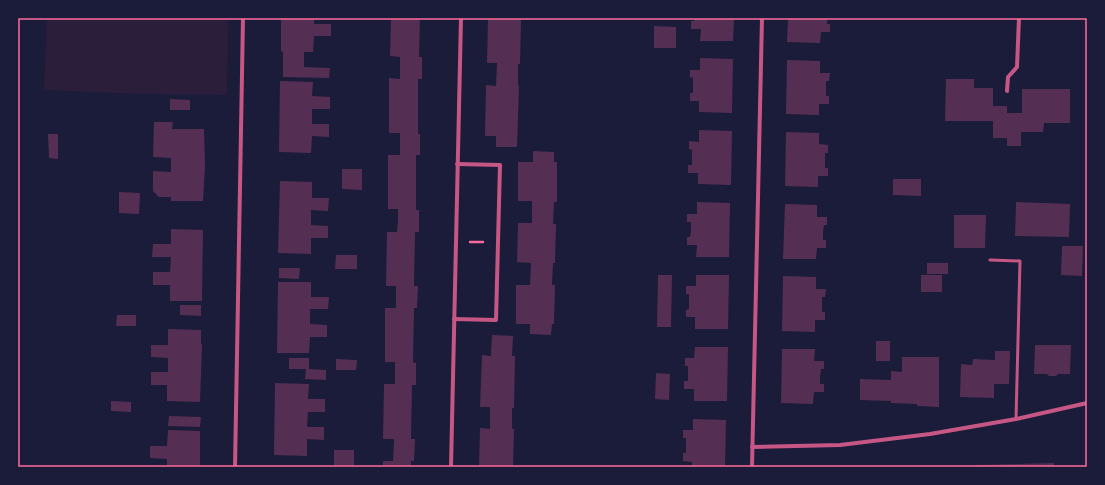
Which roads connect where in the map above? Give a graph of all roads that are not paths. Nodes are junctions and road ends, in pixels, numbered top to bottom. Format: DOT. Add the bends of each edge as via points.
graph roads {
  1 [pos="243,18"];
  2 [pos="461,18"];
  3 [pos="762,18"];
  4 [pos="1019,18"];
  5 [pos="1007,91"];
  6 [pos="457,164"];
  7 [pos="990,260"];
  8 [pos="454,319"];
  9 [pos="1087,403"];
  10 [pos="1016,419"];
  11 [pos="752,447"];
  12 [pos="235,467"];
  13 [pos="451,467"];
  14 [pos="752,467"];
  1 -- 12 [label="street"];
  2 -- 6 [label="street"];
  3 -- 11 [label="street"];
  4 -- 5 [label="street" via="1017,67 1008,77"];
  6 -- 8 [label="street"];
  6 -- 8 [label="street" via="500,165 496,320"];
  7 -- 10 [label="lane" via="1020,261"];
  8 -- 13 [label="street"];
  9 -- 10 [label="street"];
  10 -- 11 [label="street" via="930,434 840,445"];
  11 -- 14 [label="street"];
}
